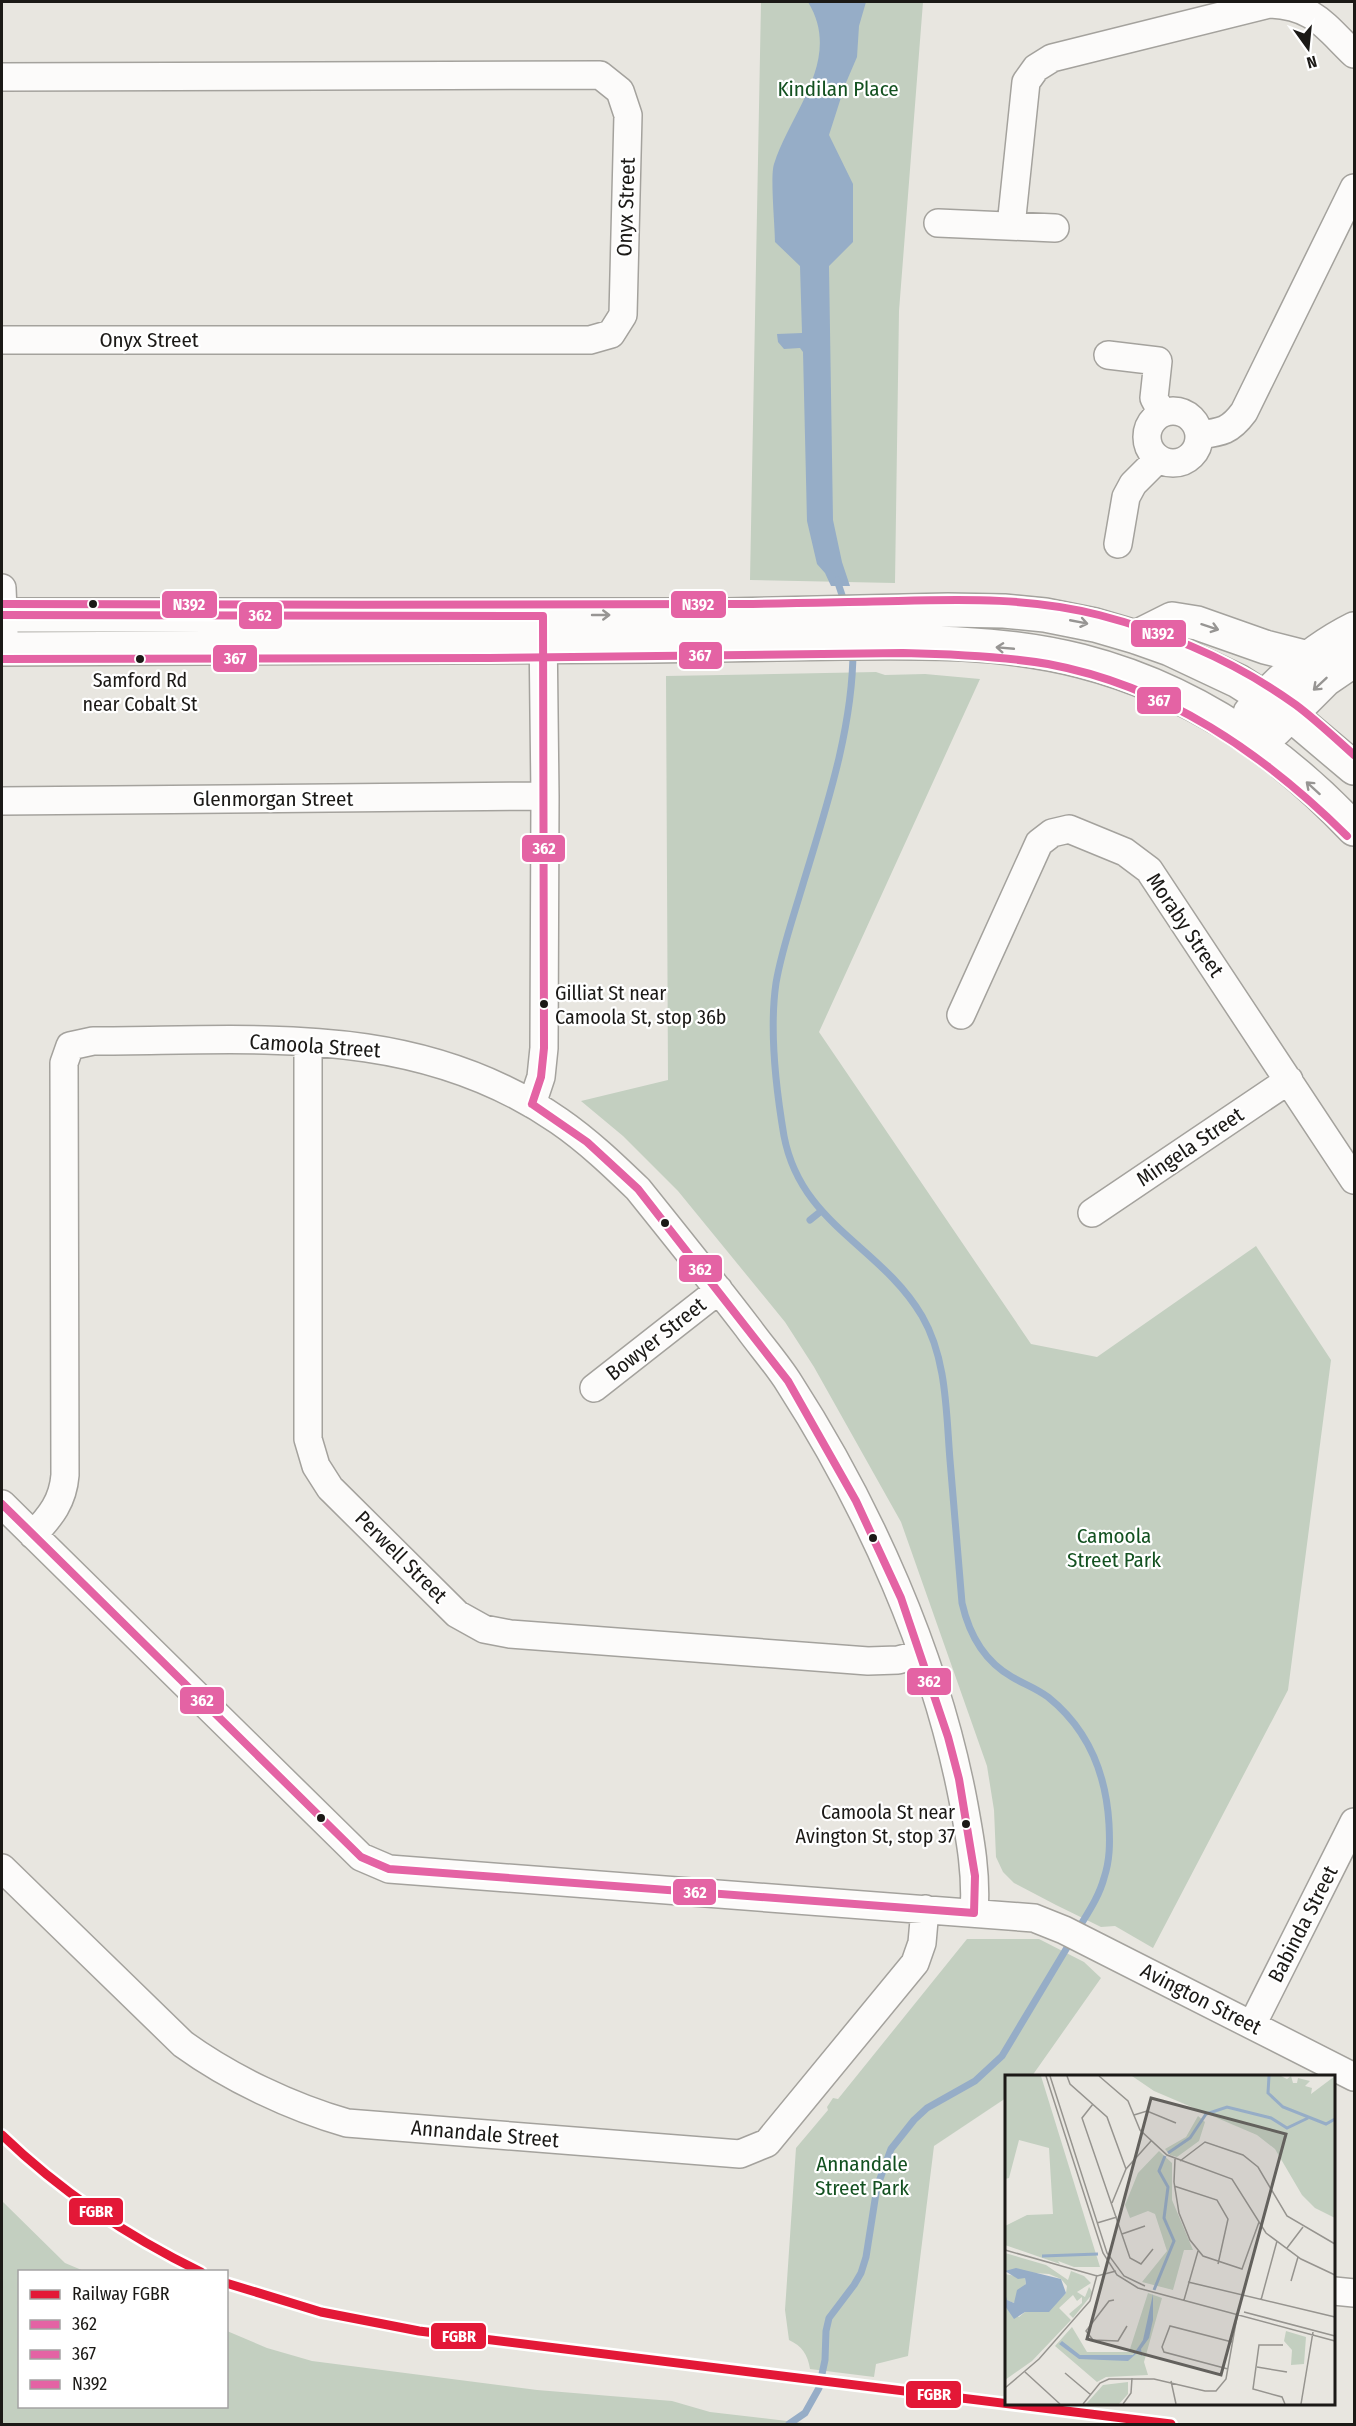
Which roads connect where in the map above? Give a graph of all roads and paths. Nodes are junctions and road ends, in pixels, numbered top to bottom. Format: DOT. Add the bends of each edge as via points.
graph roads {
  1 [pos="1354,54"];
  2 [pos="2,78"];
  3 [pos="1354,188"];
  4 [pos="1347,222"];
  5 [pos="938,223"];
  6 [pos="1011,226"];
  7 [pos="1055,228"];
  8 [pos="2,340"];
  9 [pos="1108,355"];
  10 [pos="1162,413"];
  11 [pos="1199,435"];
  12 [pos="1158,459"];
  13 [pos="1118,544"];
  14 [pos="2,606"];
  15 [pos="543,616"];
  16 [pos="875,627"];
  17 [pos="814,628"];
  18 [pos="1354,629"];
  19 [pos="1136,637"];
  20 [pos="543,648"];
  21 [pos="4,649"];
  22 [pos="1308,658"];
  23 [pos="1354,660"];
  24 [pos="1277,705"];
  25 [pos="1249,736"];
  26 [pos="1354,768"];
  27 [pos="545,796"];
  28 [pos="2,801"];
  29 [pos="1354,829"];
  30 [pos="961,1015"];
  31 [pos="308,1042"];
  32 [pos="1289,1080"];
  33 [pos="532,1104"];
  34 [pos="1354,1180"];
  35 [pos="1092,1213"];
  36 [pos="719,1290"];
  37 [pos="594,1388"];
  38 [pos="2,1504"];
  39 [pos="33,1535"];
  40 [pos="921,1654"];
  41 [pos="1354,1822"];
  42 [pos="2,1868"];
  43 [pos="925,1909"];
  44 [pos="974,1913"];
  45 [pos="1252,2025"];
  46 [pos="1354,2077"];
  47 [pos="1335,2290"];
  48 [pos="1354,2294"];
  1 -- 6 [label="street" via="1310,13 1290,5 1269,4 1052,58 1036,68 1026,82"];
  2 -- 8 [label="street, Onyx Street" via="600,75 620,91 628,115 623,315 611,334 590,340"];
  3 -- 4 [label="street"];
  4 -- 11 [label="street" via="1244,412 1233,426 1219,433"];
  5 -- 6 [label="street"];
  6 -- 7 [label="street"];
  9 -- 10 [label="street" via="1158,361 1154,398"];
  10 -- 11 [label="street" via="1186,414"];
  10 -- 12 [label="street" via="1150,423 1146,438 1151,454"];
  11 -- 12 [label="street" via="1194,454 1186,460 1167,463"];
  12 -- 13 [label="street" via="1133,484 1126,497"];
  14 -- 15 [label="main road"];
  14 -- 21 [label="street"];
  15 -- 17 [label="main road, one-way"];
  15 -- 20 [label="street"];
  16 -- 17 [label="main road"];
  16 -- 19 [label="main road, one-way" via="948,610 1045,615"];
  25 -- 16 [label="main road, one-way" via="1166,691 1081,661"];
  17 -- 20 [label="main road"];
  18 -- 22 [label="main road"];
  19 -- 22 [label="main road, one-way" via="1172,619 1197,623"];
  19 -- 24 [label="main road" via="1202,664"];
  20 -- 21 [label="main road"];
  20 -- 27 [label="street"];
  22 -- 24 [label="main road"];
  23 -- 24 [label="main road, one-way"];
  24 -- 25 [label="main road"];
  24 -- 26 [label="main road"];
  29 -- 25 [label="main road, one-way" via="1318,792"];
  27 -- 28 [label="street, Glenmorgan Street"];
  27 -- 33 [label="street" via="544,1062"];
  30 -- 32 [label="street, Moraby Street" via="1040,843 1052,833 1070,829 1125,852 1149,870"];
  31 -- 33 [label="street, Camoola Street" via="410,1055 474,1075"];
  31 -- 39 [label="street, Camoola Street" via="93,1041 70,1046 64,1063 64,1490 52,1516"];
  31 -- 40 [label="street, Perwell Street" via="308,1438 316,1466 330,1488 457,1614 484,1629 868,1660 898,1660"];
  32 -- 34 [label="street, Moraby Street"];
  32 -- 35 [label="street, Mingela Street"];
  33 -- 36 [label="street, Camoola Street" via="587,1142 638,1189"];
  36 -- 37 [label="street, Bowyer Street"];
  36 -- 40 [label="street, Camoola Street" via="788,1381 817,1429 877,1544"];
  38 -- 39 [label="street, Avington Street"];
  39 -- 43 [label="street, Avington Street" via="361,1857 389,1869"];
  40 -- 44 [label="street, Camoola Street" via="959,1779 975,1876"];
  41 -- 45 [label="street, Babinda Street"];
  42 -- 43 [label="street, Annandale Street" via="183,2044 212,2065 316,2114 347,2123 740,2154 767,2143 915,1964 922,1943"];
  43 -- 44 [label="street, Avington Street"];
  44 -- 45 [label="street, Avington Street" via="1020,1916 1048,1923"];
  45 -- 46 [label="street, Avington Street"];
  47 -- 48 [label="street"];
}
